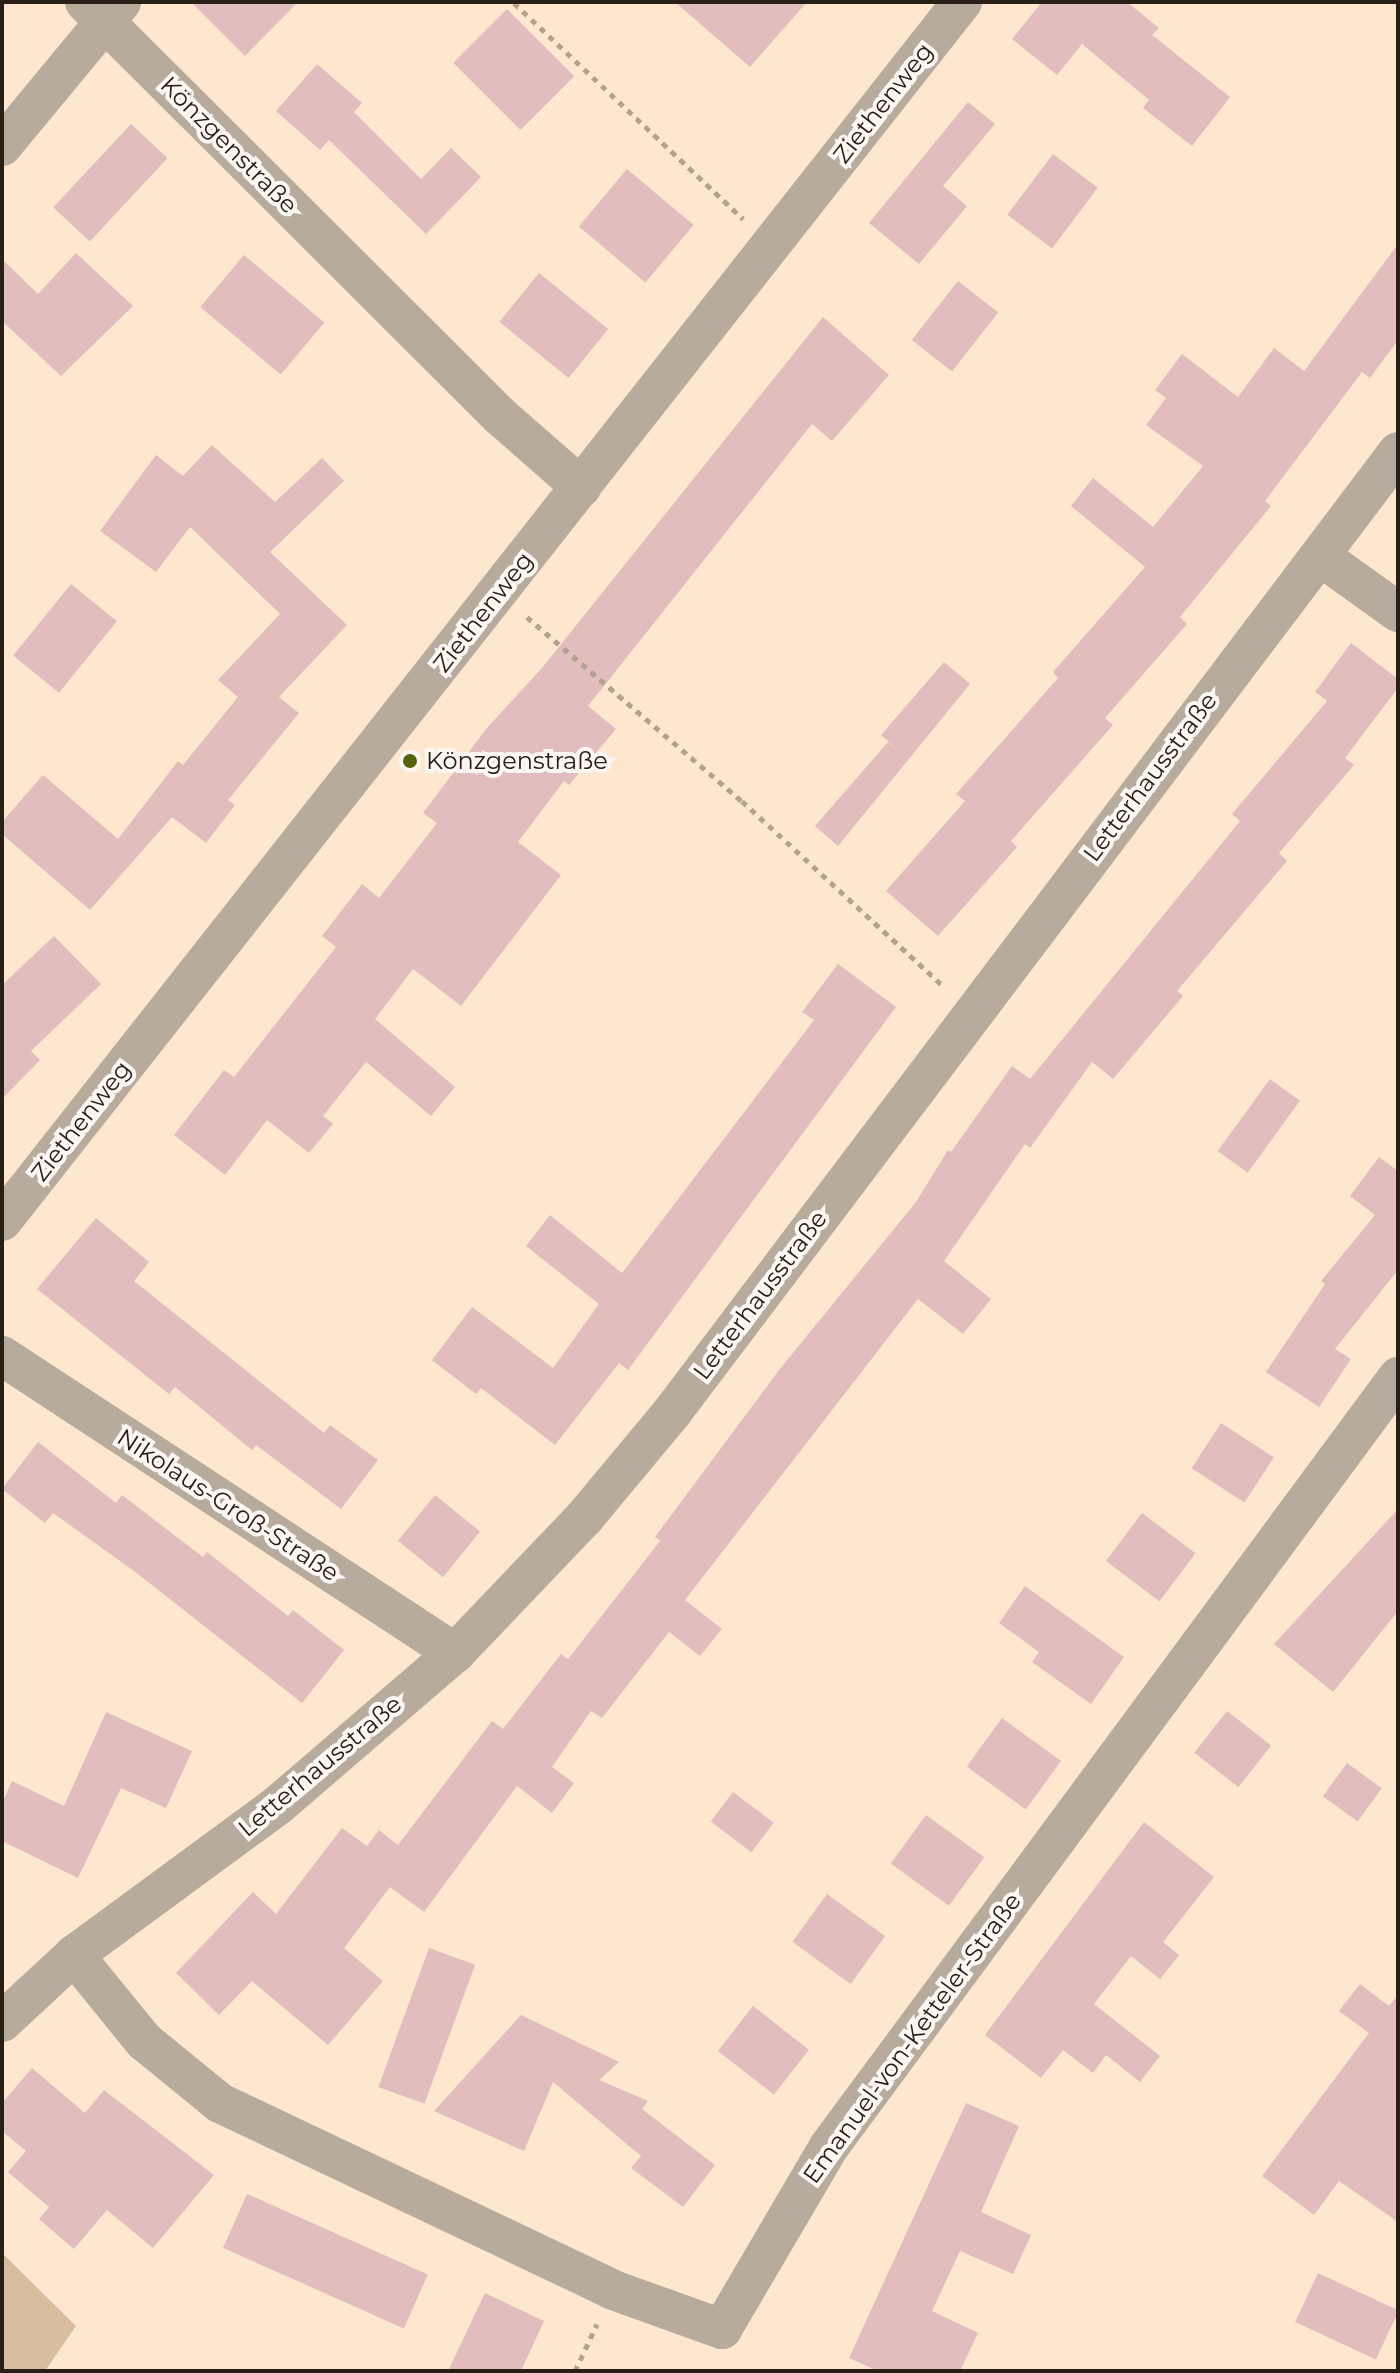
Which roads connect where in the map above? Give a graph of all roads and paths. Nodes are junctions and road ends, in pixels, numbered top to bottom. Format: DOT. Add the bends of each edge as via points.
graph roads {
  1 [pos="962,2"];
  2 [pos="514,3"];
  3 [pos="104,9"];
  4 [pos="2,146"];
  5 [pos="771,245"];
  6 [pos="1398,452"];
  7 [pos="581,487"];
  8 [pos="1320,556"];
  9 [pos="499,593"];
  10 [pos="1398,612"];
  11 [pos="971,1012"];
  12 [pos="2,1221"];
  13 [pos="2,1356"];
  14 [pos="1398,1377"];
  15 [pos="455,1653"];
  16 [pos="74,1955"];
  17 [pos="2,2022"];
  18 [pos="613,2290"];
  19 [pos="575,2371"];
  1 -- 5 [label="street, Ziethenweg"];
  2 -- 5 [label="path"];
  3 -- 4 [label="street"];
  3 -- 7 [label="street, Könzgenstraße" via="500,416"];
  5 -- 7 [label="street, Ziethenweg"];
  6 -- 8 [label="street, Letterhausstraße"];
  7 -- 9 [label="street, Ziethenweg"];
  8 -- 10 [label="street"];
  8 -- 11 [label="street, Letterhausstraße"];
  9 -- 11 [label="path" via="742,801"];
  9 -- 12 [label="street, Ziethenweg"];
  11 -- 15 [label="street, Letterhausstraße" via="673,1411 584,1518"];
  13 -- 15 [label="street, Nikolaus-Groß-Straße"];
  14 -- 18 [label="street, Emanuel-von-Ketteler-Straße" via="828,2148 722,2329"];
  15 -- 16 [label="street, Letterhausstraße" via="278,1805"];
  16 -- 17 [label="street, Letterhausstraße"];
  16 -- 18 [label="street, Emanuel-von-Ketteler-Straße" via="144,2041 220,2103"];
  18 -- 19 [label="path"];
}
